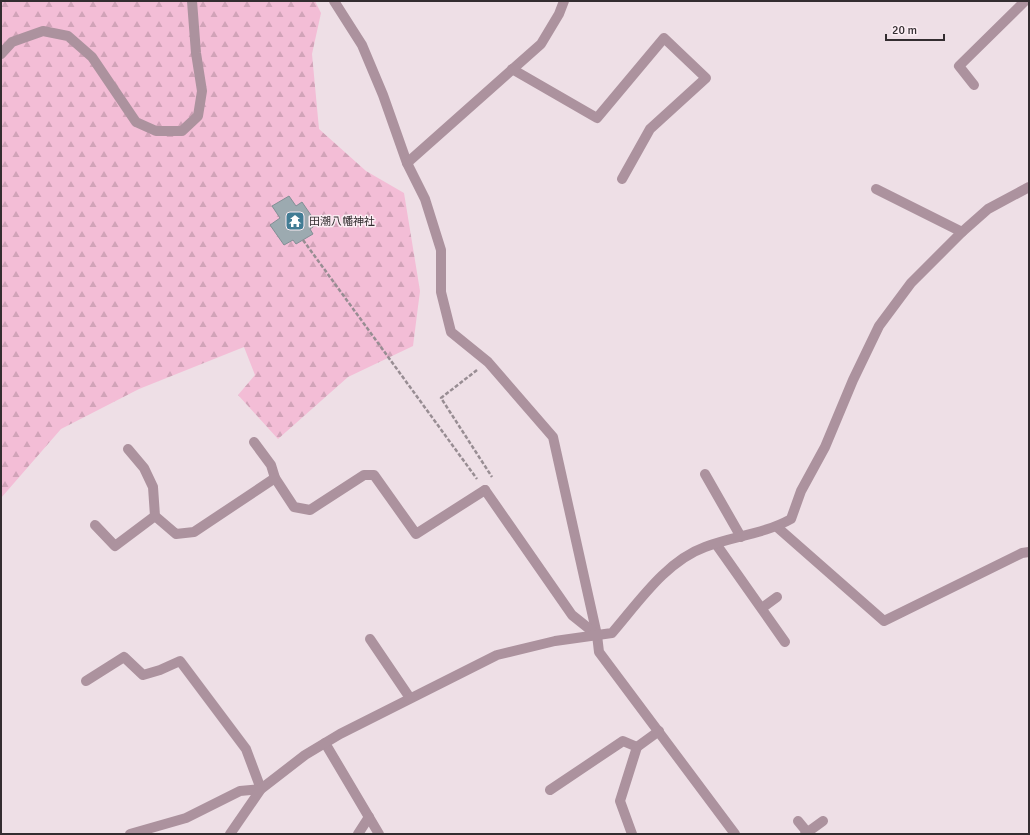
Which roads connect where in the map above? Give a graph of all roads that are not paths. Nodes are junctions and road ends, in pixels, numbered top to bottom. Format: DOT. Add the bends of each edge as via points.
graph roads {
  1 [pos="192,1"];
  2 [pos="334,1"];
  3 [pos="564,1"];
  4 [pos="1025,1"];
  5 [pos="1,54"];
  6 [pos="512,69"];
  7 [pos="974,85"];
  8 [pos="407,163"];
  9 [pos="622,179"];
  10 [pos="1029,187"];
  11 [pos="876,190"];
  12 [pos="962,232"];
  13 [pos="254,442"];
  14 [pos="128,449"];
  15 [pos="705,474"];
  16 [pos="275,478"];
  17 [pos="155,516"];
  18 [pos="95,525"];
  19 [pos="777,527"];
  20 [pos="742,537"];
  21 [pos="716,544"];
  22 [pos="1029,552"];
  23 [pos="777,597"];
  24 [pos="762,608"];
  25 [pos="597,635"];
  26 [pos="370,639"];
  27 [pos="785,642"];
  28 [pos="86,681"];
  29 [pos="410,698"];
  30 [pos="659,731"];
  31 [pos="325,743"];
  32 [pos="637,747"];
  33 [pos="261,789"];
  34 [pos="550,790"];
  35 [pos="369,817"];
  36 [pos="798,820"];
  37 [pos="823,821"];
  38 [pos="806,833"];
  39 [pos="130,834"];
  40 [pos="230,834"];
  41 [pos="358,834"];
  42 [pos="380,834"];
  43 [pos="632,834"];
  44 [pos="736,834"];
  1 -- 5 [label="street" via="202,91 198,116 182,131 156,132 136,122 92,57 68,36 43,30 12,42"];
  2 -- 8 [label="street" via="362,45"];
  3 -- 6 [label="street" via="541,44"];
  4 -- 7 [label="street" via="959,66"];
  6 -- 8 [label="street"];
  6 -- 9 [label="street" via="596,118 664,38 706,78 650,129"];
  8 -- 25 [label="street" via="426,199 441,250 441,292 450,332 488,362 552,437"];
  10 -- 12 [label="street" via="988,210"];
  11 -- 12 [label="street"];
  12 -- 19 [label="street" via="911,282 879,326 825,447 801,491 791,519"];
  13 -- 16 [label="street" via="271,465"];
  14 -- 17 [label="street" via="144,468 153,487"];
  15 -- 20 [label="street"];
  16 -- 17 [label="street" via="194,532 176,534"];
  16 -- 25 [label="street" via="294,507 310,510 364,475 374,475 416,534 485,490 572,615"];
  17 -- 18 [label="street" via="115,546"];
  19 -- 20 [label="street"];
  19 -- 22 [label="street" via="884,620"];
  20 -- 21 [label="street"];
  21 -- 24 [label="street"];
  21 -- 25 [label="street" via="704,547 679,561 657,581 612,633"];
  23 -- 24 [label="street"];
  24 -- 27 [label="street"];
  25 -- 29 [label="street" via="555,641 497,655"];
  25 -- 30 [label="street" via="599,652"];
  26 -- 29 [label="street"];
  28 -- 33 [label="street" via="124,657 142,675 180,661 246,749"];
  29 -- 31 [label="street"];
  30 -- 32 [label="street"];
  30 -- 44 [label="street"];
  31 -- 33 [label="street"];
  31 -- 35 [label="street"];
  32 -- 34 [label="street" via="623,741"];
  32 -- 43 [label="street" via="620,801"];
  33 -- 39 [label="street" via="240,791 186,818"];
  33 -- 40 [label="street"];
  35 -- 41 [label="street"];
  35 -- 42 [label="street"];
  36 -- 38 [label="street"];
  37 -- 38 [label="street"];
}
